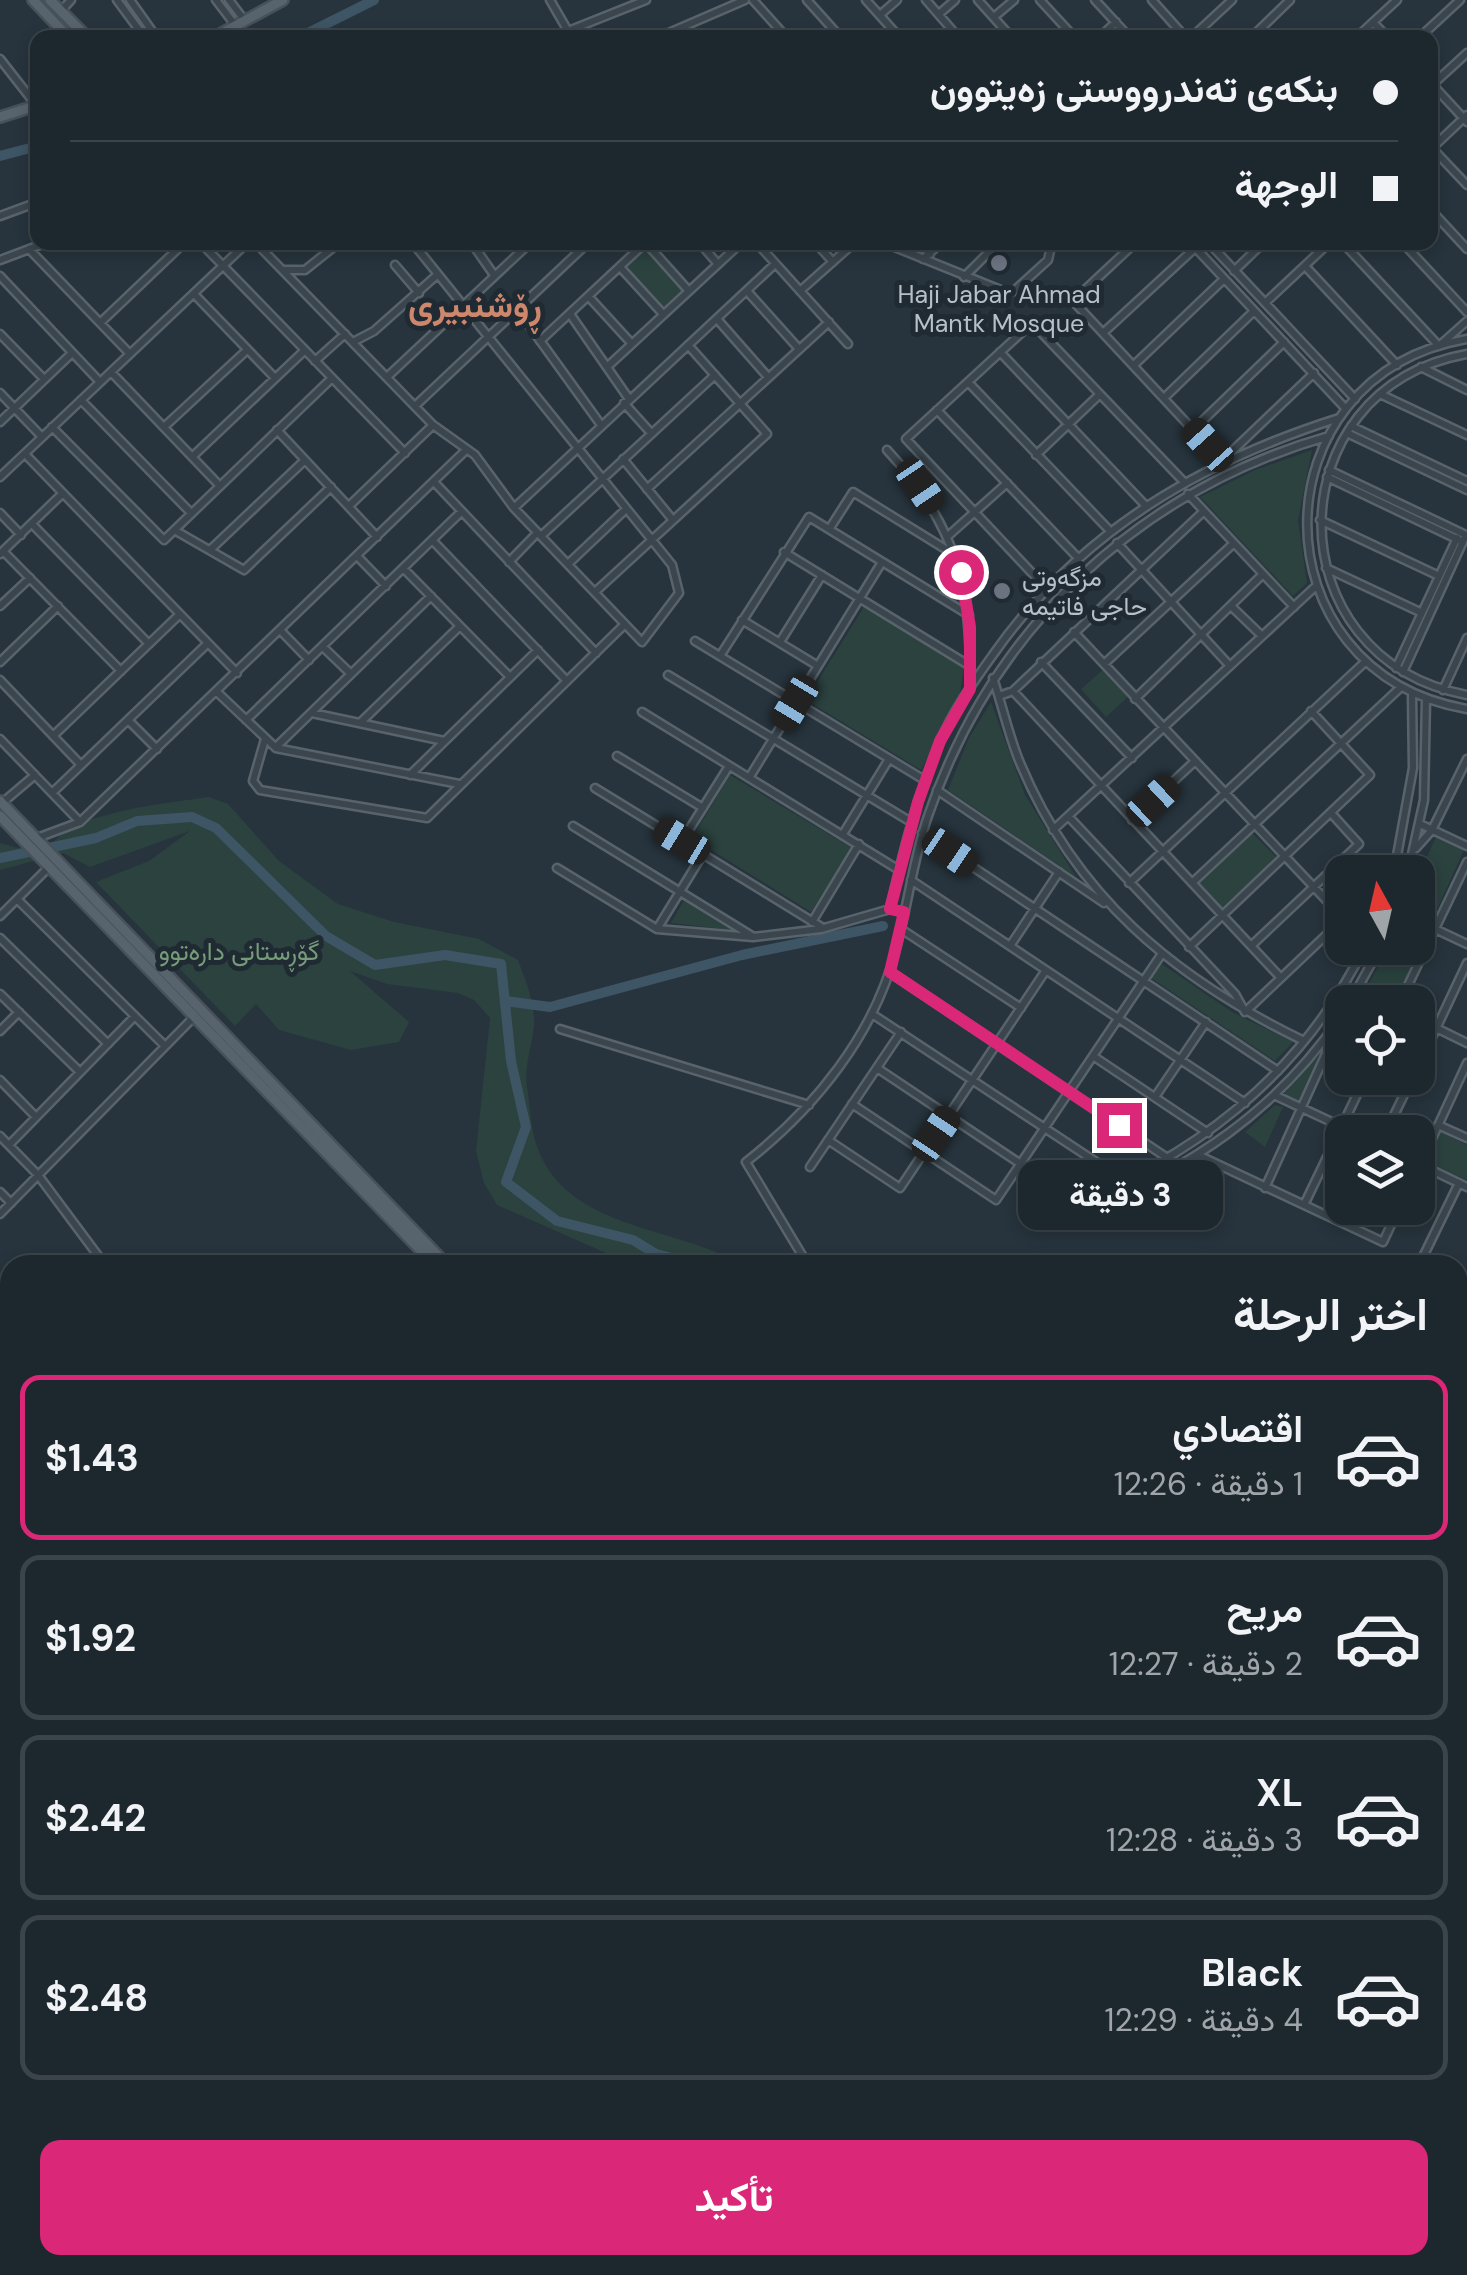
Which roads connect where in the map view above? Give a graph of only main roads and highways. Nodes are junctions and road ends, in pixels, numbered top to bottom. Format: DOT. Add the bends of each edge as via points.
graph roads {
  1 [pos="33,0"];
  2 [pos="50,0"];
  3 [pos="283,0"];
  4 [pos="62,30"];
  5 [pos="80,30"];
  6 [pos="228,30"];
  7 [pos="30,107"];
  8 [pos="0,117"];
  9 [pos="1,802"];
  10 [pos="0,816"];
  11 [pos="276,1092"];
  12 [pos="426,1255"];
  13 [pos="438,1255"];
  1 -- 4 [label="main road"];
  2 -- 5 [label="main road"];
  3 -- 6 [label="main road"];
  7 -- 8 [label="main road"];
  9 -- 11 [label="main road"];
  10 -- 11 [label="main road"];
  11 -- 12 [label="main road"];
  11 -- 13 [label="main road"];
}
